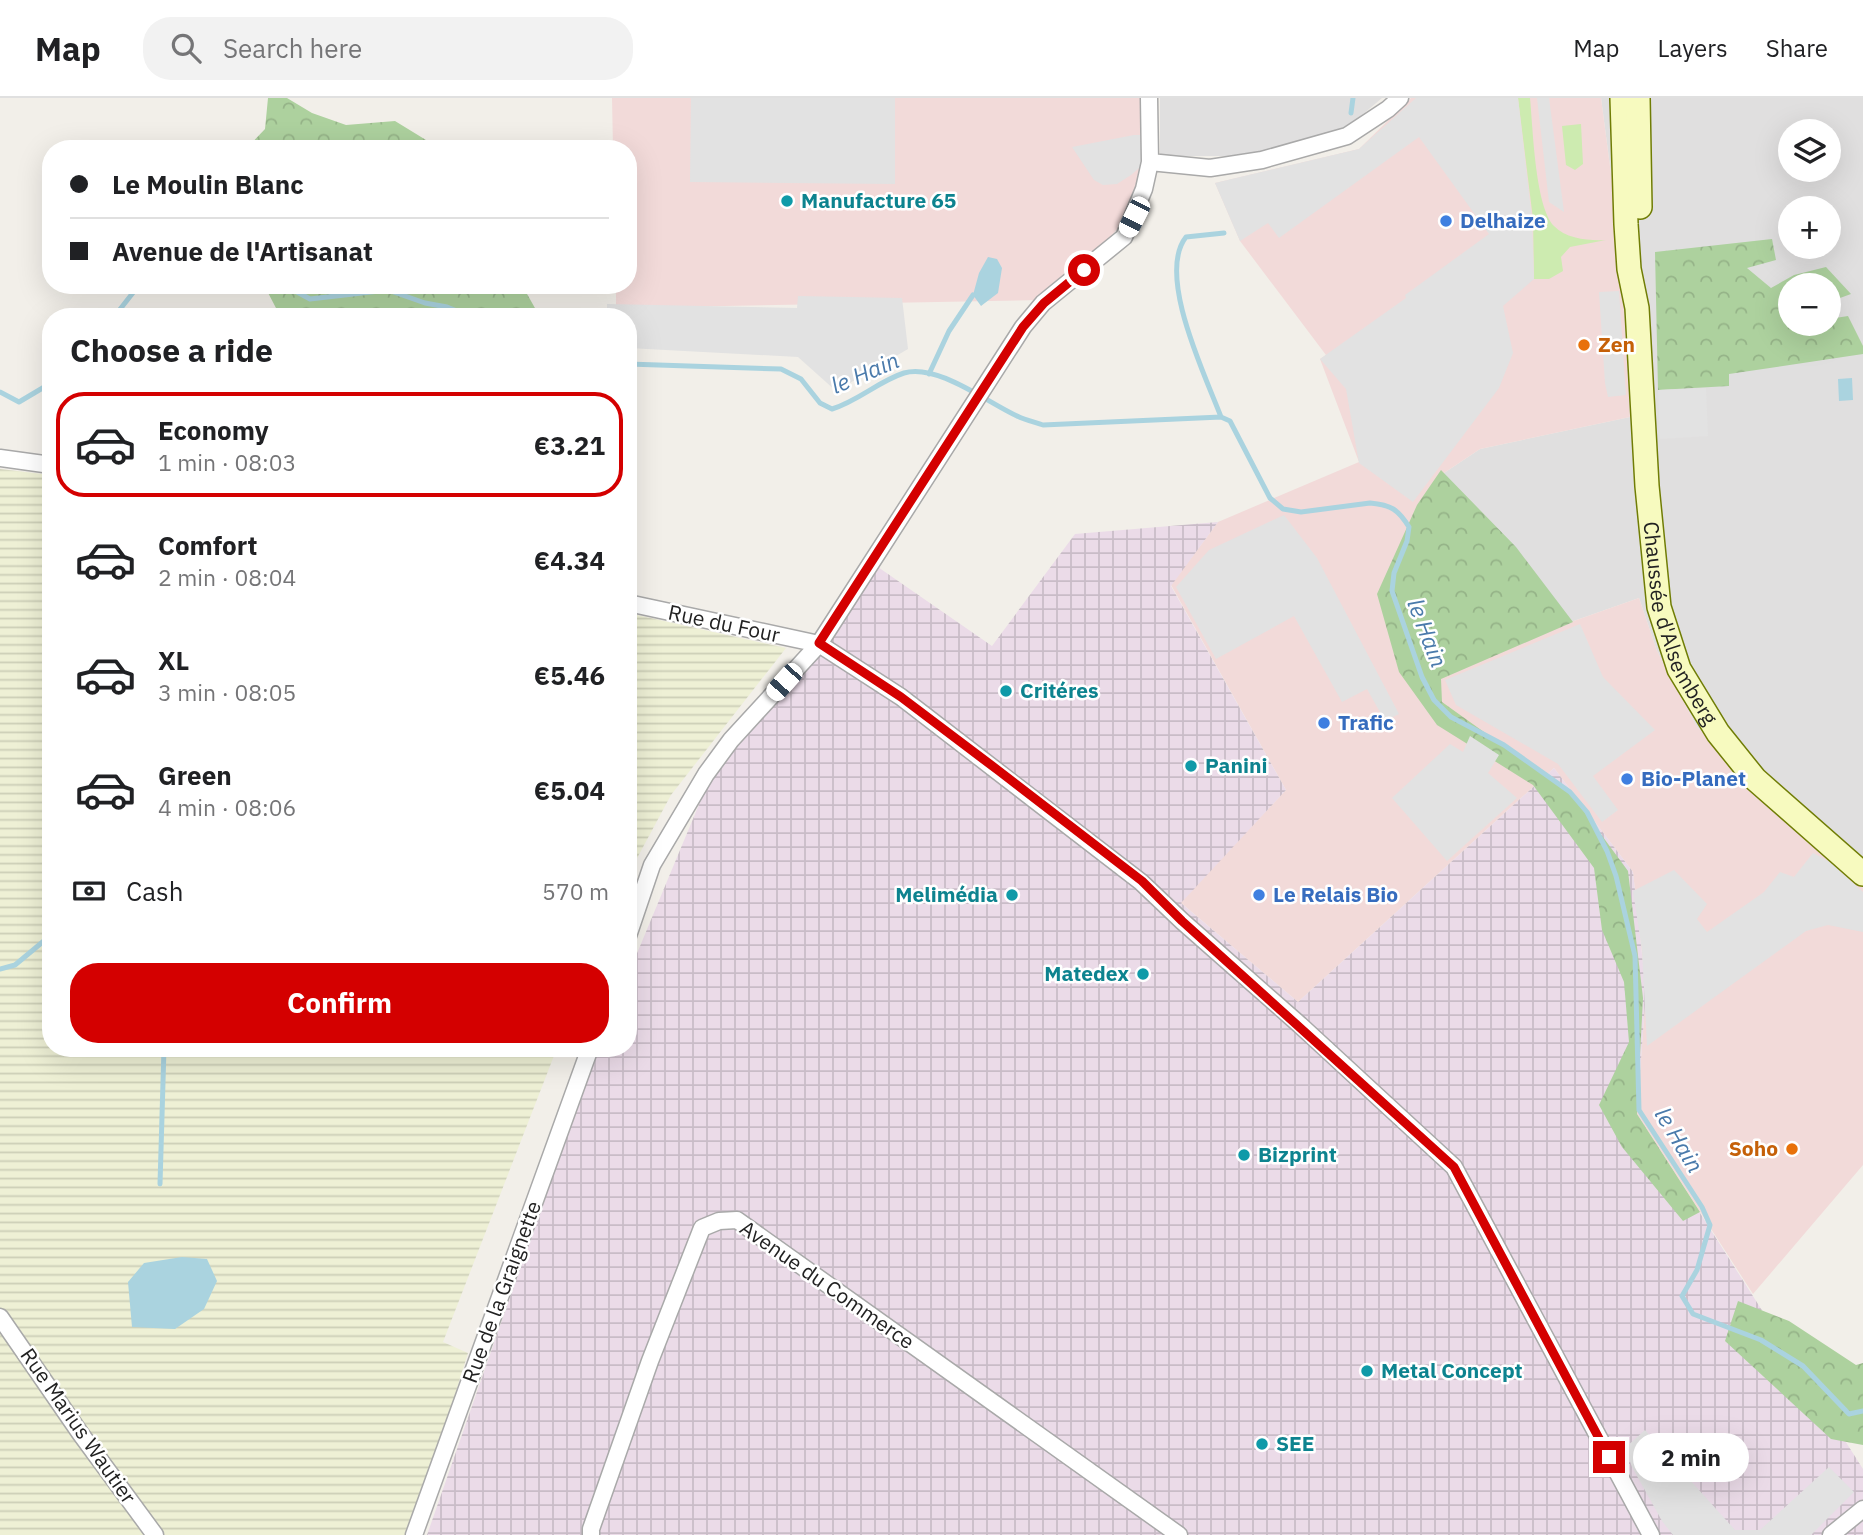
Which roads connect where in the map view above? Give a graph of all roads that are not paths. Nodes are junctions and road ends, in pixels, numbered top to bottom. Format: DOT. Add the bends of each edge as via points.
graph roads {
  1 [pos="1149,98"];
  2 [pos="1400,98"];
  3 [pos="1624,101"];
  4 [pos="1150,162"];
  5 [pos="0,458"];
  6 [pos="42,464"];
  7 [pos="637,605"];
  8 [pos="819,643"];
  9 [pos="1863,874"];
  10 [pos="637,909"];
  11 [pos="587,1057"];
  12 [pos="0,1317"];
  13 [pos="1863,1509"];
  14 [pos="155,1535"];
  15 [pos="414,1535"];
  16 [pos="592,1535"];
  17 [pos="1179,1535"];
  18 [pos="1651,1535"];
  19 [pos="1831,1535"];
  1 -- 4 [label="street"];
  2 -- 4 [label="street" via="1347,136 1262,160 1210,168"];
  3 -- 9 [label="main road, Chaussée d'Alsemberg" via="1641,268 1637,308 1659,607 1679,669 1717,733 1755,779"];
  4 -- 8 [label="street" via="1124,237 1044,303 1023,327"];
  5 -- 6 [label="street"];
  7 -- 8 [label="street, Rue du Four"];
  8 -- 10 [label="street" via="706,774 652,865"];
  8 -- 18 [label="street" via="901,697 1142,881 1454,1167"];
  11 -- 15 [label="street, Rue de la Graignette"];
  12 -- 14 [label="street, Rue Marius Wautier"];
  13 -- 19 [label="street"];
  16 -- 17 [label="street, Avenue du Commerce" via="650,1361 702,1228 737,1220"];
}
